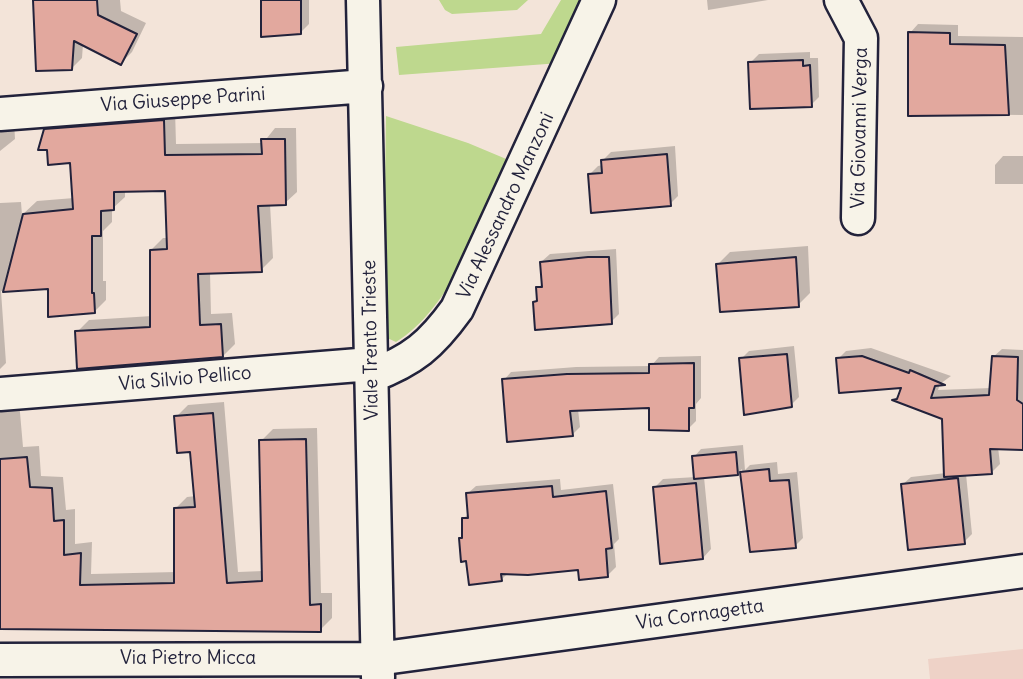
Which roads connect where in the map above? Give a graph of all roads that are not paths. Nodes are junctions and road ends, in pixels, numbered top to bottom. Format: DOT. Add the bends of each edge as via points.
graph roads {
  1 [pos="363,0"];
  2 [pos="599,0"];
  3 [pos="841,0"];
  4 [pos="366,86"];
  5 [pos="0,114"];
  6 [pos="859,218"];
  7 [pos="371,370"];
  8 [pos="0,394"];
  9 [pos="1023,571"];
  10 [pos="0,660"];
  11 [pos="378,669"];
  1 -- 4 [label="street, Viale Trento Trieste"];
  2 -- 7 [label="street, Via Alessandro Manzoni" via="457,309 435,339 406,363"];
  3 -- 6 [label="street, Via Giovanni Verga" via="861,38"];
  4 -- 5 [label="street, Via Giuseppe Parini"];
  4 -- 7 [label="street, Viale Trento Trieste"];
  7 -- 8 [label="street, Via Silvio Pellico"];
  7 -- 11 [label="street, Viale Trento Trieste"];
  9 -- 11 [label="street, Via Cornagetta"];
  10 -- 11 [label="street, Via Pietro Micca"];
}
